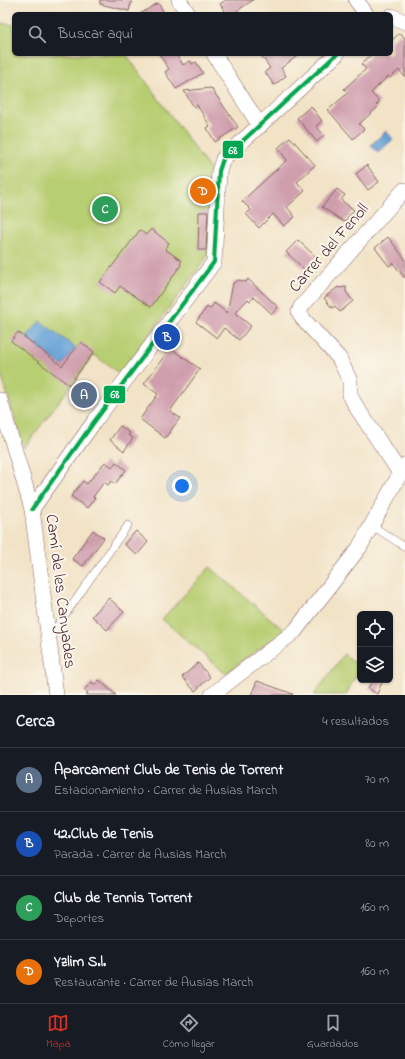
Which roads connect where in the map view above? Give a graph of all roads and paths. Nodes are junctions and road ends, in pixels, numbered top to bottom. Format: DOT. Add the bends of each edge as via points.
graph roads {
  1 [pos="179,0"];
  2 [pos="356,0"];
  3 [pos="187,12"];
  4 [pos="365,12"];
  5 [pos="393,17"];
  6 [pos="405,22"];
  7 [pos="215,56"];
  8 [pos="335,56"];
  9 [pos="260,126"];
  10 [pos="404,190"];
  11 [pos="0,400"];
  12 [pos="402,469"];
  13 [pos="32,509"];
  14 [pos="128,525"];
  15 [pos="372,525"];
  16 [pos="405,547"];
  17 [pos="48,635"];
  18 [pos="56,695"];
  19 [pos="212,695"];
  1 -- 3 [label="street"];
  2 -- 4 [label="street"];
  5 -- 6 [label="street"];
  7 -- 9 [label="street"];
  8 -- 9 [label="street"];
  9 -- 13 [label="street" via="224,159 219,171 214,262"];
  10 -- 12 [label="street, Carrer del Fenoll" via="301,306 299,312 339,358 350,381 350,395 356,408"];
  11 -- 13 [label="street, Camí de les Canyades"];
  12 -- 15 [label="street"];
  13 -- 17 [label="street, Camí de les Canyades"];
  14 -- 17 [label="lane" via="58,625"];
  15 -- 16 [label="lane"];
  15 -- 19 [label="street" via="359,548 295,631"];
  17 -- 18 [label="street, Camí de les Canyades"];
}
